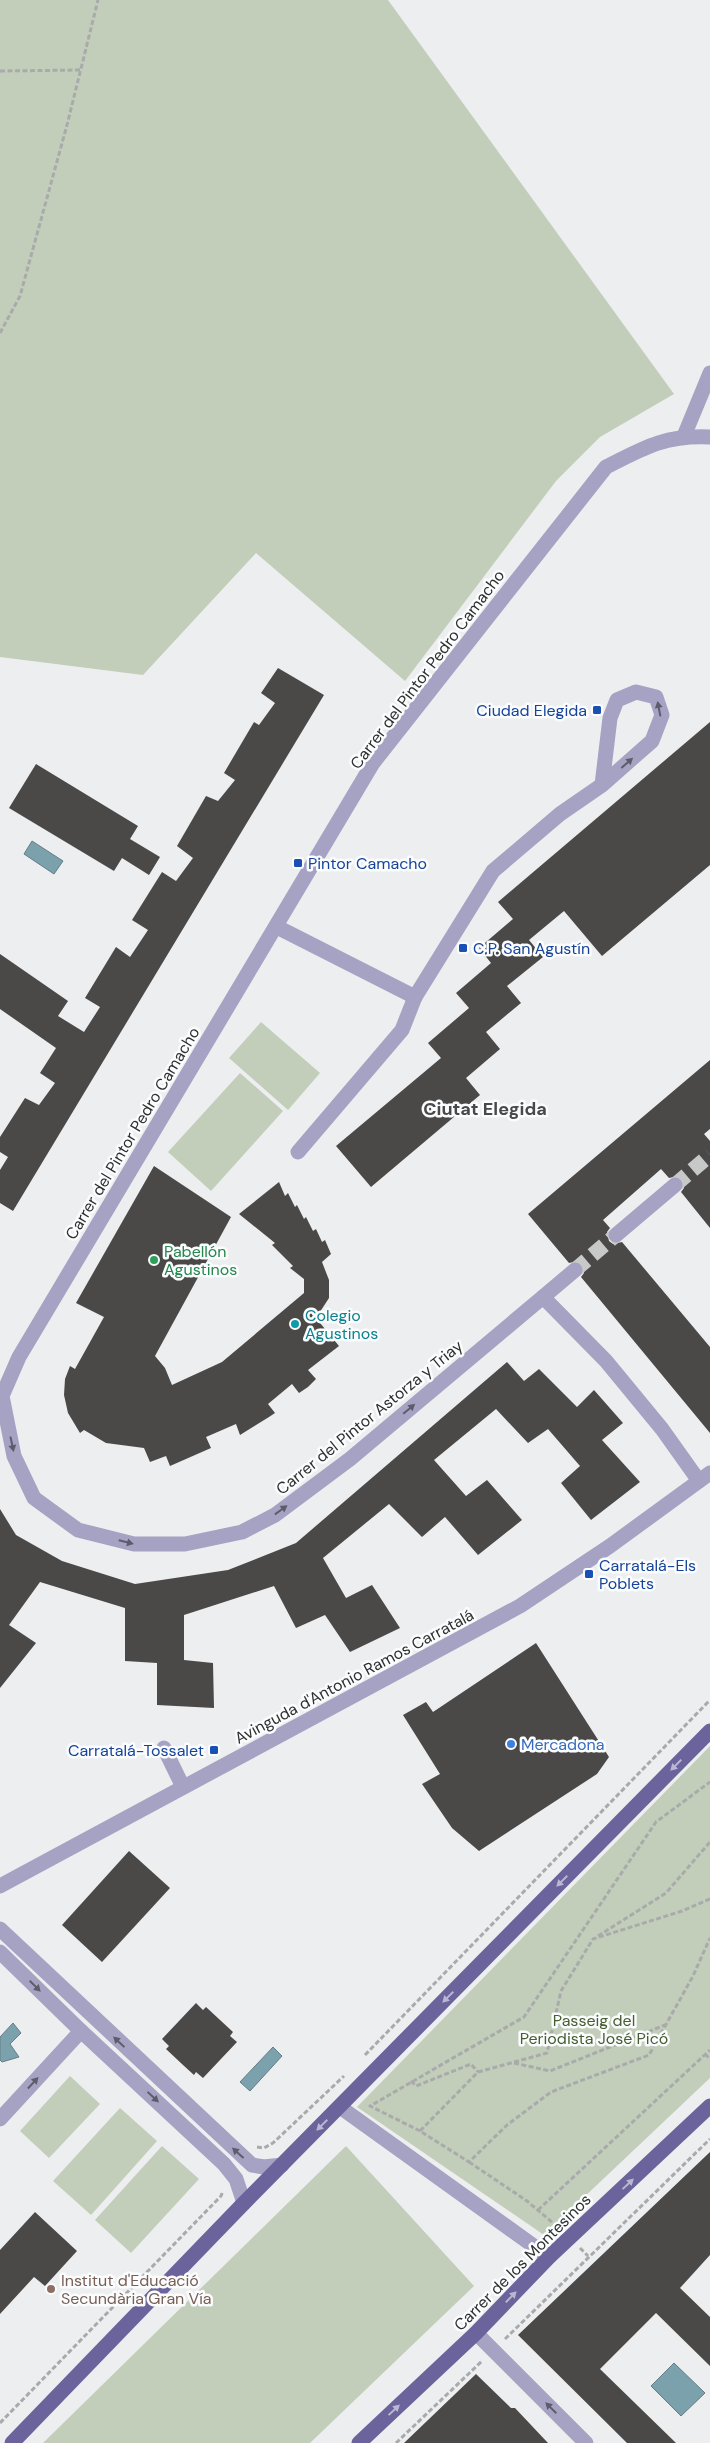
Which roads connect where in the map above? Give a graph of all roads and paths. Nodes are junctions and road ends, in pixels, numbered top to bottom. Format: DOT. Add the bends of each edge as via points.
graph roads {
  1 [pos="98,0"];
  2 [pos="81,70"];
  3 [pos="0,71"];
  4 [pos="0,333"];
  5 [pos="710,373"];
  6 [pos="684,436"];
  7 [pos="710,437"];
  8 [pos="602,785"];
  9 [pos="276,927"];
  10 [pos="415,997"];
  11 [pos="298,1152"];
  12 [pos="675,1185"];
  13 [pos="616,1235"];
  14 [pos="575,1270"];
  15 [pos="543,1297"];
  16 [pos="18,1357"];
  17 [pos="0,1370"];
  18 [pos="1,1396"];
  19 [pos="705,1477"];
  20 [pos="710,1700"];
  21 [pos="710,1731"];
  22 [pos="164,1748"];
  23 [pos="710,1782"];
  24 [pos="183,1787"];
  25 [pos="710,1842"];
  26 [pos="0,1886"];
  27 [pos="710,1899"];
  28 [pos="0,1929"];
  29 [pos="710,1938"];
  30 [pos="593,1940"];
  31 [pos="0,1952"];
  32 [pos="666,2024"];
  33 [pos="81,2032"];
  34 [pos="710,2050"];
  35 [pos="706,2054"];
  36 [pos="710,2059"];
  37 [pos="359,2060"];
  38 [pos="513,2062"];
  39 [pos="478,2072"];
  40 [pos="346,2074"];
  41 [pos="411,2081"];
  42 [pos="710,2106"];
  43 [pos="340,2107"];
  44 [pos="0,2119"];
  45 [pos="420,2131"];
  46 [pos="710,2140"];
  47 [pos="236,2152"];
  48 [pos="469,2162"];
  49 [pos="282,2165"];
  50 [pos="224,2188"];
  51 [pos="244,2203"];
  52 [pos="538,2210"];
  53 [pos="570,2238"];
  54 [pos="588,2256"];
  55 [pos="549,2257"];
  56 [pos="476,2333"];
  57 [pos="494,2350"];
  58 [pos="0,2423"];
  59 [pos="12,2443"];
  60 [pos="359,2443"];
  61 [pos="396,2443"];
  62 [pos="586,2443"];
  1 -- 2 [label="path"];
  2 -- 3 [label="path"];
  2 -- 4 [label="path" via="20,296"];
  5 -- 6 [label="street"];
  6 -- 7 [label="street, Carrer del Pintor Pedro Camacho"];
  6 -- 9 [label="street, Carrer del Pintor Pedro Camacho" via="660,440 606,468 373,763"];
  8 -- 8 [label="street, one-way" via="652,741 662,715 656,697 636,692 617,700 610,718"];
  8 -- 10 [label="street" via="560,814 493,871"];
  9 -- 10 [label="street"];
  9 -- 16 [label="street, Carrer del Pintor Pedro Camacho"];
  10 -- 11 [label="street" via="402,1030"];
  12 -- 13 [label="street"];
  14 -- 15 [label="street, Carrer del Pintor Astorza y Triay"];
  18 -- 15 [label="street, Carrer del Pintor Astorza y Triay, one-way" via="14,1456 34,1498 78,1530 134,1544 185,1544 242,1532 274,1515 350,1459"];
  15 -- 19 [label="street" via="606,1361"];
  16 -- 17 [label="street"];
  16 -- 18 [label="street, Carrer del Pintor Astorza y Triay"];
  19 -- 24 [label="street, Avinguda d'Antonio Ramos Carratalá" via="520,1606"];
  20 -- 37 [label="path"];
  21 -- 43 [label="main road, one-way"];
  22 -- 24 [label="street"];
  23 -- 41 [label="path" via="656,1822 524,2017"];
  24 -- 26 [label="street, Avinguda d'Antonio Ramos Carratalá"];
  25 -- 30 [label="path" via="666,1893"];
  27 -- 30 [label="path"];
  47 -- 28 [label="street, one-way"];
  29 -- 32 [label="path" via="694,1976"];
  30 -- 38 [label="path" via="561,1991 547,2053"];
  31 -- 33 [label="street, one-way"];
  32 -- 38 [label="path" via="550,2071"];
  32 -- 48 [label="path" via="649,2055 551,2092 507,2125"];
  44 -- 33 [label="street, one-way"];
  33 -- 51 [label="street, one-way" via="224,2164 236,2179"];
  34 -- 35 [label="path"];
  35 -- 36 [label="path"];
  35 -- 52 [label="path"];
  38 -- 39 [label="path"];
  39 -- 41 [label="path" via="471,2064 416,2086"];
  39 -- 45 [label="path"];
  40 -- 47 [label="path" via="273,2143 264,2148 244,2144"];
  41 -- 45 [label="path" via="370,2106"];
  53 -- 42 [label="main road, Carrer de los Montesinos, one-way"];
  43 -- 49 [label="main road, one-way"];
  43 -- 55 [label="street"];
  45 -- 48 [label="path"];
  46 -- 54 [label="path"];
  49 -- 47 [label="street, one-way" via="252,2165"];
  48 -- 52 [label="path"];
  49 -- 51 [label="main road"];
  50 -- 58 [label="path" via="221,2196"];
  51 -- 59 [label="main road"];
  52 -- 53 [label="path"];
  53 -- 54 [label="path"];
  53 -- 55 [label="main road, Carrer de los Montesinos"];
  54 -- 57 [label="path"];
  56 -- 55 [label="main road, Carrer de los Montesinos, one-way"];
  56 -- 57 [label="street"];
  60 -- 56 [label="main road, Carrer de los Montesinos, one-way"];
  57 -- 61 [label="path"];
  62 -- 57 [label="street, one-way"];
}
